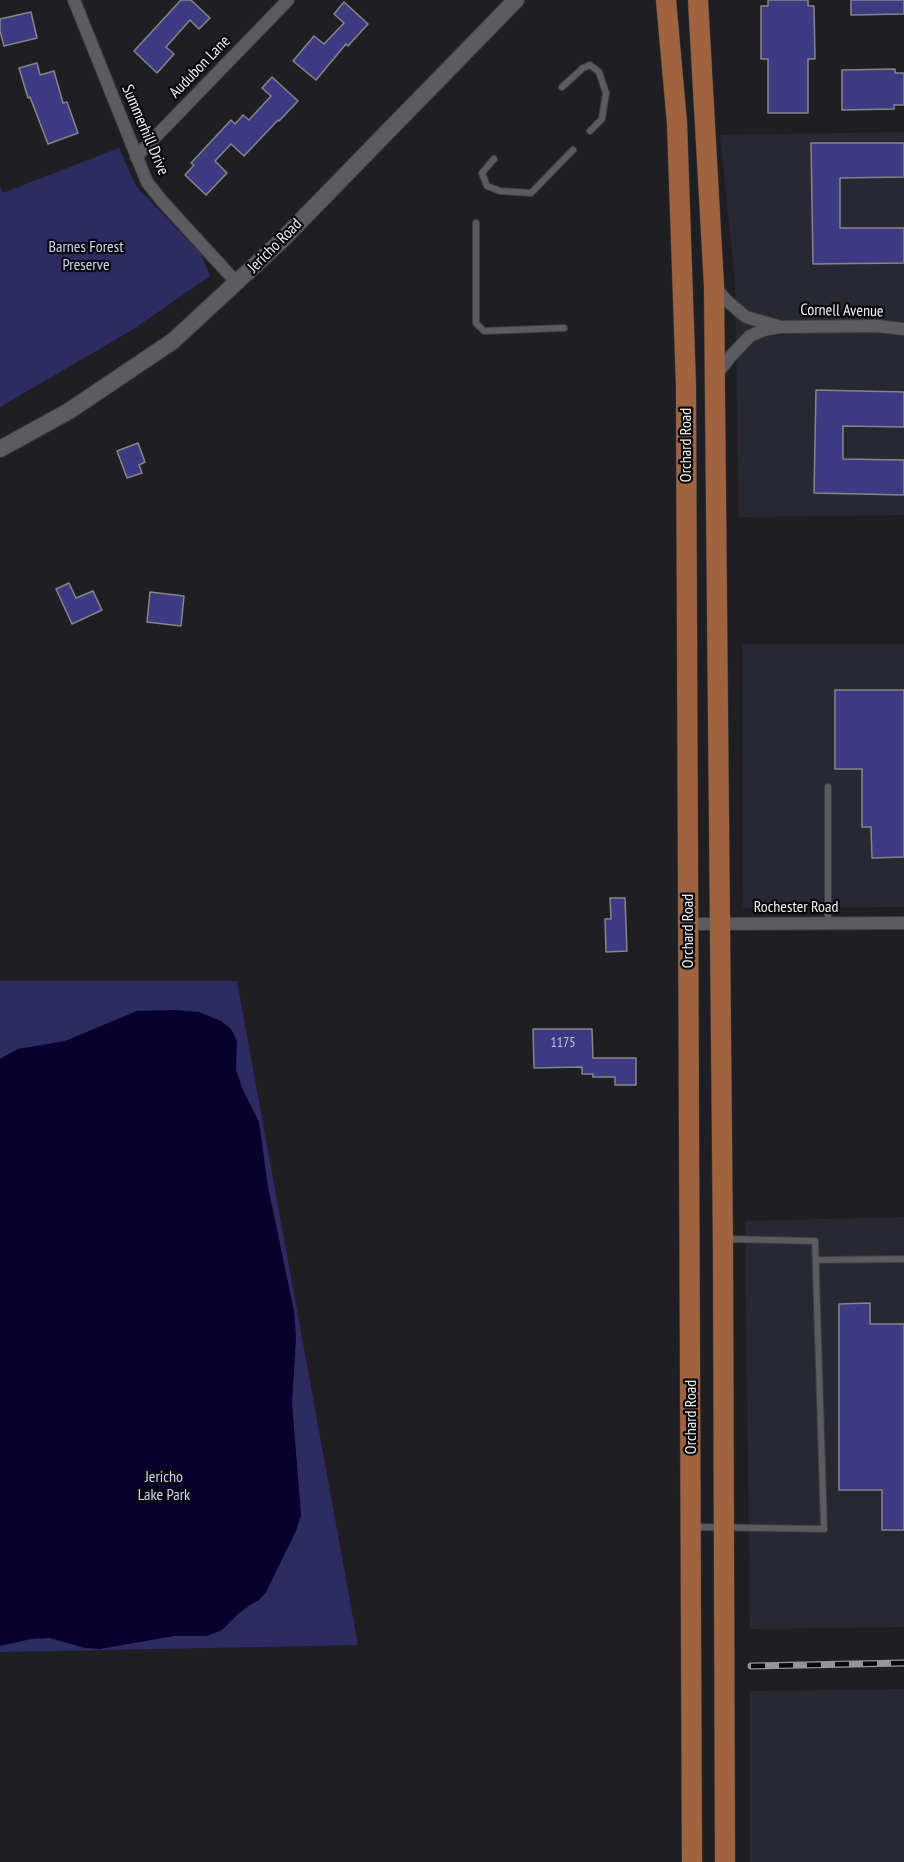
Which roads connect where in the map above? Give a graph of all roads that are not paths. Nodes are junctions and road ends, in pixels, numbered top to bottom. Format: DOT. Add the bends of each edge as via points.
graph roads {
  1 [pos="74,0"];
  2 [pos="288,0"];
  3 [pos="516,0"];
  4 [pos="666,0"];
  5 [pos="698,0"];
  6 [pos="562,87"];
  7 [pos="590,131"];
  8 [pos="573,150"];
  9 [pos="136,157"];
  10 [pos="494,159"];
  11 [pos="476,223"];
  12 [pos="237,283"];
  13 [pos="714,286"];
  14 [pos="779,327"];
  15 [pos="564,328"];
  16 [pos="904,329"];
  17 [pos="715,376"];
  18 [pos="0,449"];
  19 [pos="828,787"];
  20 [pos="904,923"];
  21 [pos="688,924"];
  22 [pos="720,924"];
  23 [pos="828,924"];
  24 [pos="723,1239"];
  25 [pos="904,1259"];
  26 [pos="816,1260"];
  27 [pos="691,1527"];
  28 [pos="724,1528"];
  29 [pos="692,1862"];
  30 [pos="725,1862"];
  1 -- 9 [label="street, Summerhill Drive"];
  2 -- 9 [label="street, Audubon Lane"];
  3 -- 12 [label="main road, Jericho Road"];
  4 -- 21 [label="main road, Orchard Road" via="677,123 686,386"];
  5 -- 13 [label="main road, Orchard Road"];
  6 -- 7 [label="lane" via="590,65 599,72 606,93 602,119"];
  8 -- 10 [label="lane" via="531,193 487,186 482,173"];
  9 -- 12 [label="street, Summerhill Drive" via="147,182"];
  11 -- 15 [label="lane" via="476,323 484,331"];
  12 -- 18 [label="main road, Jericho Road" via="173,341 69,411"];
  13 -- 14 [label="street, Cornell Avenue" via="746,317"];
  13 -- 17 [label="main road, Orchard Road"];
  14 -- 16 [label="street, Cornell Avenue"];
  14 -- 17 [label="street, Cornell Avenue" via="750,336"];
  17 -- 22 [label="main road, Orchard Road"];
  19 -- 23 [label="lane"];
  20 -- 23 [label="street, Rochester Road"];
  21 -- 22 [label="street, Rochester Road"];
  21 -- 27 [label="main road, Orchard Road"];
  22 -- 23 [label="street, Rochester Road"];
  22 -- 24 [label="main road, Orchard Road"];
  24 -- 26 [label="lane" via="815,1241"];
  24 -- 28 [label="main road, Orchard Road"];
  25 -- 26 [label="lane"];
  26 -- 28 [label="lane" via="824,1529"];
  27 -- 28 [label="lane"];
  27 -- 29 [label="main road, Orchard Road"];
  28 -- 30 [label="main road, Orchard Road"];
}
